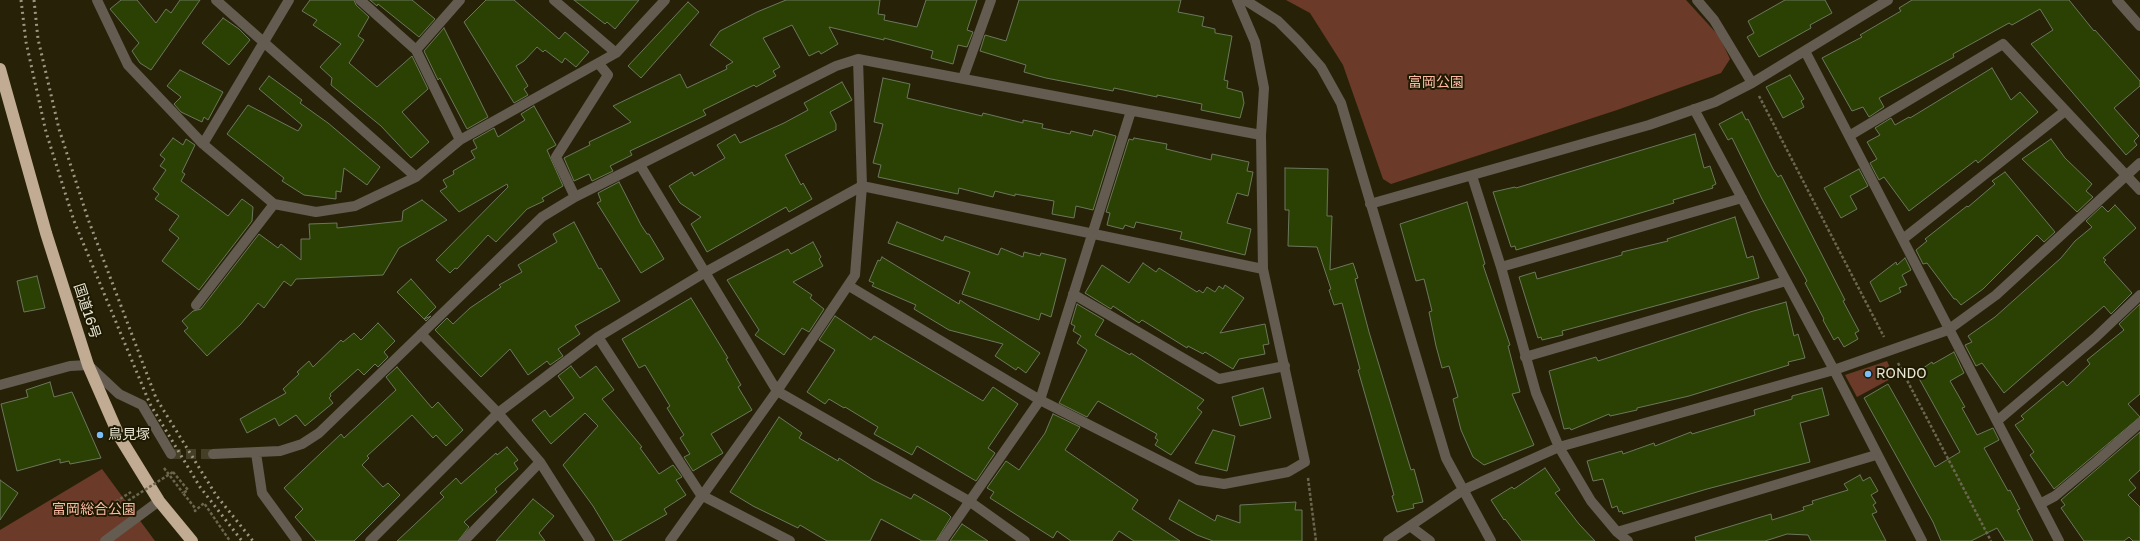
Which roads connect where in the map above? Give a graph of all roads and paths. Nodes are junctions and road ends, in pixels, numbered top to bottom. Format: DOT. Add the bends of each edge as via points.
graph roads {
  1 [pos="97,0"];
  2 [pos="216,0"];
  3 [pos="289,0"];
  4 [pos="360,0"];
  5 [pos="460,0"];
  6 [pos="554,0"];
  7 [pos="665,0"];
  8 [pos="991,0"];
  9 [pos="1237,0"];
  10 [pos="1245,0"];
  11 [pos="1697,0"];
  12 [pos="1888,0"];
  13 [pos="2117,0"];
  14 [pos="2140,26"];
  15 [pos="265,43"];
  16 [pos="416,50"];
  17 [pos="1805,51"];
  18 [pos="616,53"];
  19 [pos="858,59"];
  20 [pos="599,64"];
  21 [pos="0,68"];
  22 [pos="963,78"];
  23 [pos="1752,83"];
  24 [pos="1694,109"];
  25 [pos="1131,111"];
  26 [pos="2065,111"];
  27 [pos="1261,135"];
  28 [pos="1849,136"];
  29 [pos="460,140"];
  30 [pos="203,144"];
  31 [pos="2140,163"];
  32 [pos="640,165"];
  33 [pos="2127,175"];
  34 [pos="1472,176"];
  35 [pos="416,177"];
  36 [pos="862,186"];
  37 [pos="2140,190"];
  38 [pos="575,197"];
  39 [pos="1742,198"];
  40 [pos="274,204"];
  41 [pos="1370,204"];
  42 [pos="1092,235"];
  43 [pos="1903,239"];
  44 [pos="1501,267"];
  45 [pos="1264,269"];
  46 [pos="704,273"];
  47 [pos="1786,281"];
  48 [pos="849,286"];
  49 [pos="1072,294"];
  50 [pos="2140,295"];
  51 [pos="196,305"];
  52 [pos="1948,330"];
  53 [pos="421,334"];
  54 [pos="598,338"];
  55 [pos="1892,351"];
  56 [pos="1525,357"];
  57 [pos="88,365"];
  58 [pos="1285,366"];
  59 [pos="1834,370"];
  60 [pos="0,385"];
  61 [pos="777,391"];
  62 [pos="1040,400"];
  63 [pos="498,413"];
  64 [pos="1997,421"];
  65 [pos="2140,423"];
  66 [pos="1559,447"];
  67 [pos="256,453"];
  68 [pos="171,454"];
  69 [pos="213,454"];
  70 [pos="1876,454"];
  71 [pos="540,462"];
  72 [pos="1306,462"];
  73 [pos="157,466"];
  74 [pos="1463,490"];
  75 [pos="131,492"];
  76 [pos="183,493"];
  77 [pos="702,495"];
  78 [pos="159,501"];
  79 [pos="969,501"];
  80 [pos="2040,504"];
  81 [pos="1410,526"];
  82 [pos="1617,532"];
  83 [pos="105,541"];
  84 [pos="192,541"];
  85 [pos="230,541"];
  86 [pos="297,541"];
  87 [pos="370,541"];
  88 [pos="464,541"];
  89 [pos="590,541"];
  90 [pos="670,541"];
  91 [pos="790,541"];
  92 [pos="942,541"];
  93 [pos="1025,541"];
  94 [pos="1316,541"];
  95 [pos="1388,541"];
  96 [pos="1430,541"];
  97 [pos="1491,541"];
  98 [pos="1628,541"];
  99 [pos="1922,541"];
  100 [pos="1991,541"];
  101 [pos="2059,541"];
  1 -- 30 [label="street" via="128,65"];
  2 -- 15 [label="street"];
  3 -- 15 [label="street"];
  4 -- 16 [label="street"];
  5 -- 16 [label="street"];
  6 -- 18 [label="street"];
  7 -- 18 [label="street"];
  8 -- 22 [label="street"];
  9 -- 27 [label="street" via="1255,42 1264,88"];
  10 -- 41 [label="street" via="1278,21 1321,67 1342,103"];
  11 -- 23 [label="street" via="1714,20"];
  12 -- 17 [label="street"];
  13 -- 14 [label="street"];
  15 -- 30 [label="street"];
  15 -- 35 [label="street"];
  16 -- 29 [label="street"];
  17 -- 23 [label="street"];
  17 -- 28 [label="street"];
  18 -- 20 [label="street"];
  19 -- 22 [label="street"];
  19 -- 32 [label="street" via="836,66"];
  19 -- 36 [label="street"];
  20 -- 29 [label="street"];
  20 -- 38 [label="street" via="608,75 556,157"];
  21 -- 57 [label="highway, 国道16号" via="46,233"];
  22 -- 25 [label="street"];
  23 -- 24 [label="street" via="1715,102"];
  23 -- 55 [label="path"];
  24 -- 34 [label="street" via="1649,125"];
  24 -- 39 [label="street"];
  25 -- 27 [label="street"];
  25 -- 42 [label="street"];
  26 -- 28 [label="street" via="2002,44"];
  26 -- 33 [label="street"];
  26 -- 43 [label="street"];
  27 -- 45 [label="street"];
  28 -- 43 [label="street"];
  29 -- 35 [label="street"];
  30 -- 40 [label="street"];
  31 -- 33 [label="street"];
  32 -- 38 [label="street"];
  32 -- 46 [label="street"];
  33 -- 37 [label="street"];
  33 -- 52 [label="street" via="1996,295"];
  34 -- 41 [label="street"];
  34 -- 44 [label="street"];
  35 -- 40 [label="street" via="355,206 316,212"];
  36 -- 42 [label="street"];
  36 -- 46 [label="street"];
  36 -- 48 [label="street" via="855,275"];
  38 -- 53 [label="street" via="542,217"];
  39 -- 44 [label="street"];
  39 -- 47 [label="street"];
  40 -- 51 [label="street"];
  41 -- 74 [label="street" via="1446,458"];
  42 -- 45 [label="street"];
  42 -- 49 [label="street"];
  43 -- 52 [label="street"];
  44 -- 56 [label="street"];
  45 -- 58 [label="street"];
  46 -- 54 [label="street"];
  46 -- 61 [label="street"];
  47 -- 56 [label="street"];
  47 -- 59 [label="street"];
  48 -- 61 [label="street"];
  48 -- 62 [label="street"];
  49 -- 58 [label="street" via="1219,379"];
  49 -- 62 [label="street"];
  50 -- 64 [label="street" via="2095,338"];
  52 -- 55 [label="street"];
  52 -- 64 [label="street"];
  53 -- 63 [label="street"];
  53 -- 67 [label="street" via="318,433 302,444 280,451"];
  54 -- 63 [label="street"];
  54 -- 77 [label="street"];
  55 -- 59 [label="street"];
  55 -- 100 [label="path"];
  56 -- 66 [label="street" via="1536,393"];
  57 -- 60 [label="street" via="70,366"];
  57 -- 68 [label="street" via="119,394 142,405"];
  57 -- 78 [label="highway, 国道16号" via="119,436"];
  58 -- 72 [label="street"];
  59 -- 66 [label="street"];
  59 -- 70 [label="street"];
  61 -- 77 [label="street"];
  61 -- 79 [label="street"];
  62 -- 72 [label="street" via="1198,480 1224,484 1288,472"];
  62 -- 79 [label="street"];
  63 -- 71 [label="street"];
  63 -- 87 [label="street"];
  64 -- 80 [label="street"];
  65 -- 80 [label="street" via="2055,496"];
  66 -- 74 [label="street"];
  66 -- 82 [label="street" via="1591,501"];
  67 -- 69 [label="street"];
  67 -- 86 [label="street" via="262,493"];
  70 -- 82 [label="street"];
  70 -- 99 [label="street"];
  71 -- 88 [label="street"];
  71 -- 89 [label="street"];
  72 -- 94 [label="path"];
  73 -- 76 [label="path" via="164,468"];
  74 -- 81 [label="street"];
  74 -- 97 [label="street"];
  75 -- 76 [label="path, bridge" via="104,509 107,514 173,472 188,490"];
  76 -- 85 [label="path" via="195,511 204,503"];
  77 -- 90 [label="street"];
  77 -- 91 [label="street"];
  78 -- 83 [label="street"];
  78 -- 84 [label="highway, 国道16号"];
  79 -- 92 [label="street"];
  79 -- 93 [label="street"];
  80 -- 101 [label="street"];
  81 -- 95 [label="street"];
  81 -- 96 [label="street"];
  82 -- 98 [label="street"];
}
